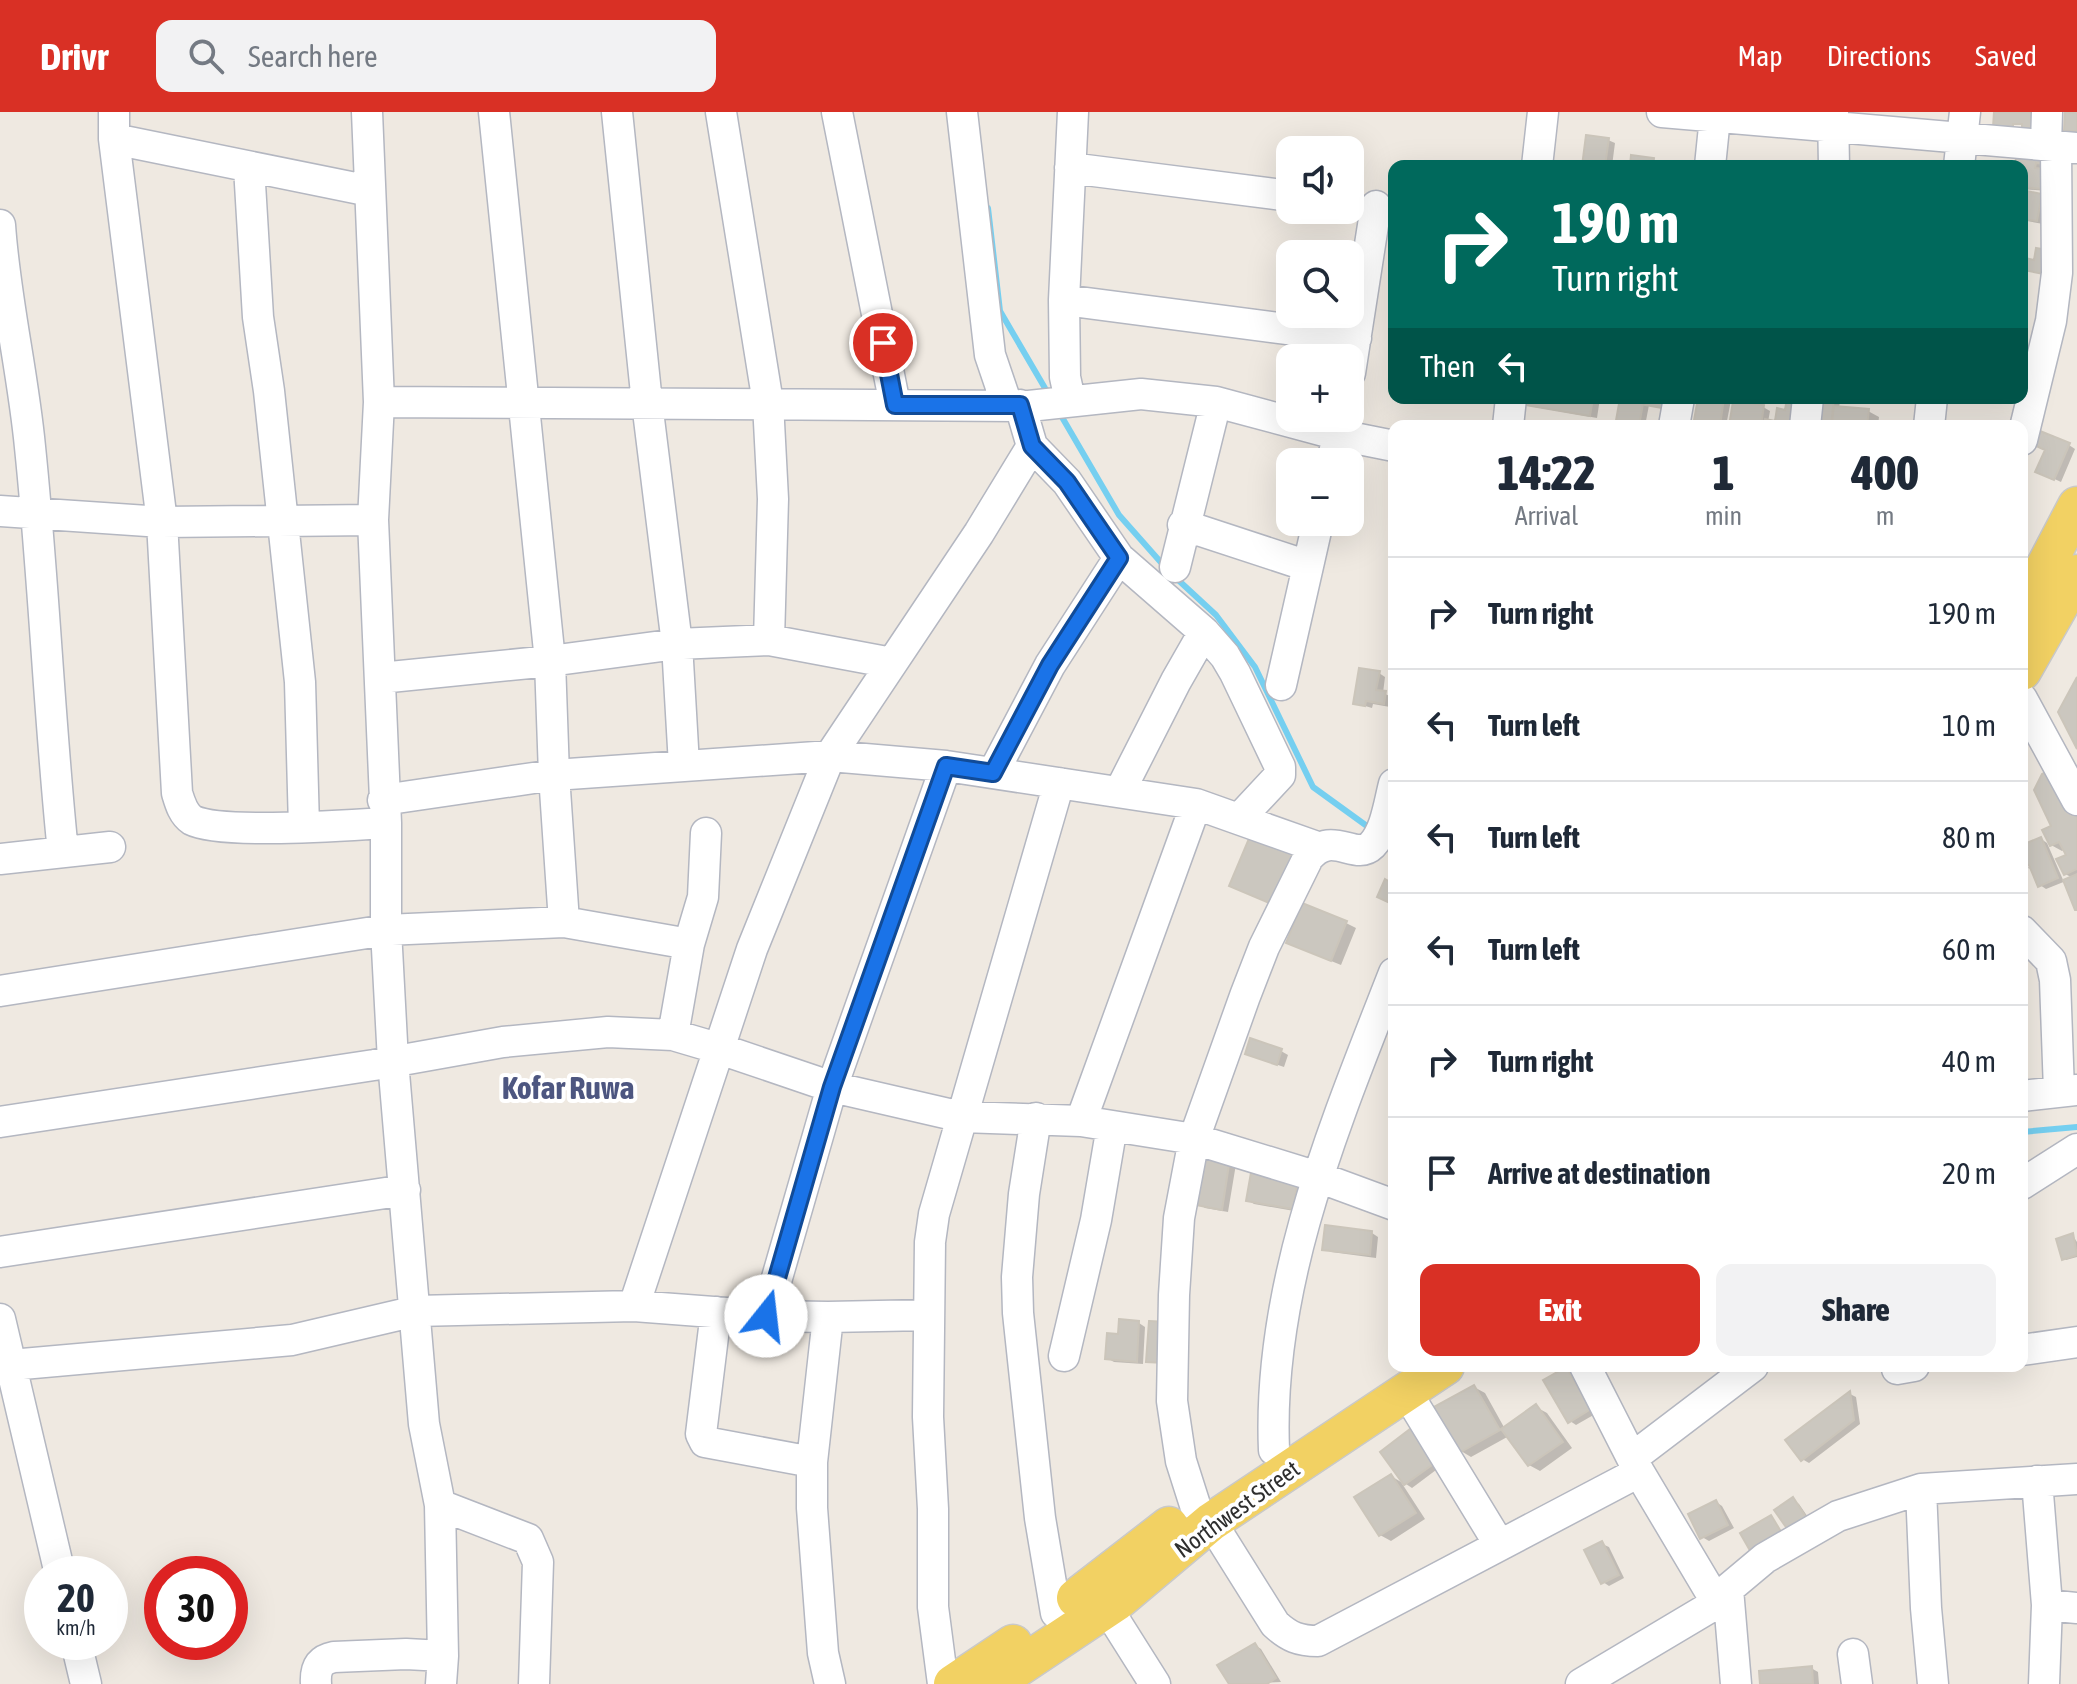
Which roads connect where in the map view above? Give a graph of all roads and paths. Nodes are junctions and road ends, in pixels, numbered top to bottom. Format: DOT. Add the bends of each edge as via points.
graph roads {
  1 [pos="367,112"];
  2 [pos="494,112"];
  3 [pos="617,112"];
  4 [pos="721,112"];
  5 [pos="837,112"];
  6 [pos="962,112"];
  7 [pos="1073,112"];
  8 [pos="1543,112"];
  9 [pos="1662,112"];
  10 [pos="2047,112"];
  11 [pos="1715,117"];
  12 [pos="1832,119"];
  13 [pos="114,126"];
  14 [pos="1962,139"];
  15 [pos="2060,146"];
  16 [pos="1538,160"];
  17 [pos="1711,160"];
  18 [pos="1834,160"];
  19 [pos="249,167"];
  20 [pos="1070,168"];
  21 [pos="370,191"];
  22 [pos="1276,194"];
  23 [pos="1373,206"];
  24 [pos="0,225"];
  25 [pos="1064,300"];
  26 [pos="1356,338"];
  27 [pos="1355,344"];
  28 [pos="1068,401"];
  29 [pos="379,402"];
  30 [pos="524,402"];
  31 [pos="1216,402"];
  32 [pos="647,403"];
  33 [pos="768,403"];
  34 [pos="895,405"];
  35 [pos="1019,406"];
  36 [pos="2027,420"];
  37 [pos="1338,438"];
  38 [pos="1388,445"];
  39 [pos="1032,446"];
  40 [pos="2077,506"];
  41 [pos="0,511"];
  42 [pos="37,514"];
  43 [pos="373,520"];
  44 [pos="162,522"];
  45 [pos="284,523"];
  46 [pos="1183,525"];
  47 [pos="1315,536"];
  48 [pos="1119,558"];
  49 [pos="1308,566"];
  50 [pos="1175,567"];
  51 [pos="2058,576"];
  52 [pos="2028,605"];
  53 [pos="1204,632"];
  54 [pos="769,640"];
  55 [pos="677,644"];
  56 [pos="2028,655"];
  57 [pos="550,661"];
  58 [pos="892,663"];
  59 [pos="380,678"];
  60 [pos="1281,685"];
  61 [pos="2028,710"];
  62 [pos="830,756"];
  63 [pos="684,765"];
  64 [pos="946,766"];
  65 [pos="993,773"];
  66 [pos="554,775"];
  67 [pos="1059,783"];
  68 [pos="1120,791"];
  69 [pos="2077,800"];
  70 [pos="1388,803"];
  71 [pos="1196,804"];
  72 [pos="384,811"];
  73 [pos="1239,819"];
  74 [pos="304,827"];
  75 [pos="706,833"];
  76 [pos="110,847"];
  77 [pos="1317,847"];
  78 [pos="63,852"];
  79 [pos="0,859"];
  80 [pos="564,922"];
  81 [pos="386,930"];
  82 [pos="2028,937"];
  83 [pos="689,944"];
  84 [pos="1388,989"];
  85 [pos="0,991"];
  86 [pos="673,1035"];
  87 [pos="717,1048"];
  88 [pos="393,1061"];
  89 [pos="832,1087"];
  90 [pos="2068,1091"];
  91 [pos="2028,1095"];
  92 [pos="962,1117"];
  93 [pos="1036,1118"];
  94 [pos="1081,1121"];
  95 [pos="0,1122"];
  96 [pos="1112,1126"];
  97 [pos="1194,1139"];
  98 [pos="2077,1149"];
  99 [pos="1318,1177"];
  100 [pos="2028,1180"];
  101 [pos="405,1190"];
  102 [pos="1388,1203"];
  103 [pos="0,1252"];
  104 [pos="634,1306"];
  105 [pos="416,1311"];
  106 [pos="716,1312"];
  107 [pos="928,1315"];
  108 [pos="766,1316"];
  109 [pos="828,1317"];
  110 [pos="0,1319"];
  111 [pos="2077,1342"];
  112 [pos="2028,1349"];
  113 [pos="1064,1356"];
  114 [pos="11,1365"];
  115 [pos="1427,1372"];
  116 [pos="1588,1372"];
  117 [pos="1746,1372"];
  118 [pos="1404,1380"];
  119 [pos="11,1419"];
  120 [pos="1274,1450"];
  121 [pos="812,1462"];
  122 [pos="1636,1465"];
  123 [pos="2077,1479"];
  124 [pos="2037,1481"];
  125 [pos="1921,1489"];
  126 [pos="440,1505"];
  127 [pos="1203,1514"];
  128 [pos="1499,1544"];
  129 [pos="54,1556"];
  130 [pos="1723,1596"];
  131 [pos="2062,1607"];
  132 [pos="1107,1608"];
  133 [pos="1056,1613"];
  134 [pos="1853,1654"];
  135 [pos="80,1660"];
  136 [pos="442,1670"];
  137 [pos="1004,1681"];
  138 [pos="1585,1683"];
  139 [pos="86,1684"];
  140 [pos="316,1684"];
  141 [pos="534,1684"];
  142 [pos="830,1684"];
  143 [pos="943,1684"];
  144 [pos="953,1684"];
  145 [pos="1155,1684"];
  146 [pos="1736,1684"];
  147 [pos="1857,1684"];
  148 [pos="1933,1684"];
  149 [pos="2044,1684"];
  1 -- 21 [label="street"];
  2 -- 30 [label="street"];
  3 -- 32 [label="street"];
  4 -- 33 [label="street"];
  5 -- 34 [label="street"];
  6 -- 35 [label="street" via="990,355"];
  7 -- 20 [label="street"];
  8 -- 16 [label="street"];
  9 -- 11 [label="street"];
  10 -- 15 [label="street"];
  11 -- 12 [label="street"];
  11 -- 17 [label="street"];
  12 -- 14 [label="street"];
  12 -- 18 [label="street"];
  13 -- 19 [label="street"];
  13 -- 44 [label="street"];
  14 -- 15 [label="street"];
  15 -- 36 [label="street" via="2057,273"];
  19 -- 21 [label="street"];
  19 -- 45 [label="street" via="258,317"];
  20 -- 22 [label="street"];
  20 -- 25 [label="street"];
  21 -- 29 [label="street"];
  23 -- 26 [label="street"];
  24 -- 42 [label="street"];
  25 -- 26 [label="street"];
  25 -- 28 [label="street"];
  26 -- 27 [label="street"];
  28 -- 31 [label="street" via="1141,394"];
  28 -- 35 [label="street"];
  29 -- 30 [label="street"];
  29 -- 43 [label="street"];
  30 -- 32 [label="street"];
  30 -- 57 [label="street"];
  31 -- 37 [label="street"];
  31 -- 46 [label="street"];
  32 -- 33 [label="street"];
  32 -- 55 [label="street"];
  33 -- 34 [label="street"];
  33 -- 54 [label="street" via="773,499"];
  34 -- 35 [label="street"];
  35 -- 39 [label="street"];
  37 -- 38 [label="street"];
  39 -- 48 [label="street" via="1067,482"];
  39 -- 58 [label="street"];
  40 -- 51 [label="main road"];
  41 -- 42 [label="street"];
  42 -- 44 [label="street"];
  42 -- 78 [label="street"];
  43 -- 45 [label="street"];
  43 -- 59 [label="street"];
  44 -- 45 [label="street"];
  44 -- 74 [label="street" via="182,809 191,819 215,826"];
  45 -- 74 [label="street" via="300,682"];
  46 -- 49 [label="street"];
  46 -- 50 [label="street"];
  47 -- 49 [label="street"];
  48 -- 53 [label="street"];
  48 -- 65 [label="street" via="1050,665"];
  49 -- 60 [label="street"];
  51 -- 52 [label="main road"];
  51 -- 56 [label="main road"];
  53 -- 68 [label="street"];
  53 -- 73 [label="street" via="1235,673 1280,767 1280,775"];
  54 -- 55 [label="street"];
  54 -- 58 [label="street"];
  55 -- 57 [label="street"];
  55 -- 63 [label="street"];
  57 -- 59 [label="street"];
  57 -- 66 [label="street"];
  58 -- 62 [label="street"];
  59 -- 72 [label="street"];
  61 -- 69 [label="street"];
  62 -- 63 [label="street"];
  62 -- 64 [label="street"];
  62 -- 87 [label="street"];
  63 -- 66 [label="street"];
  64 -- 65 [label="street"];
  64 -- 89 [label="street"];
  65 -- 67 [label="street"];
  66 -- 72 [label="street"];
  66 -- 80 [label="street"];
  67 -- 68 [label="street"];
  67 -- 92 [label="street"];
  68 -- 71 [label="street"];
  70 -- 77 [label="street" via="1378,834 1363,850"];
  71 -- 73 [label="street"];
  71 -- 94 [label="street"];
  72 -- 74 [label="street"];
  72 -- 81 [label="street"];
  73 -- 77 [label="street"];
  75 -- 83 [label="street" via="703,897"];
  76 -- 78 [label="street"];
  77 -- 97 [label="street" via="1264,947"];
  78 -- 79 [label="street"];
  80 -- 81 [label="street"];
  80 -- 83 [label="street"];
  81 -- 85 [label="street"];
  81 -- 88 [label="street"];
  82 -- 90 [label="street" via="2051,961"];
  83 -- 86 [label="street"];
  84 -- 99 [label="street"];
  86 -- 87 [label="street"];
  86 -- 88 [label="street" via="593,1033"];
  87 -- 89 [label="street"];
  87 -- 104 [label="street"];
  88 -- 95 [label="street"];
  88 -- 101 [label="street"];
  89 -- 92 [label="street"];
  89 -- 108 [label="street"];
  90 -- 91 [label="street"];
  92 -- 93 [label="street"];
  92 -- 107 [label="street" via="934,1214"];
  93 -- 94 [label="street"];
  93 -- 133 [label="street" via="1024,1194 1018,1313"];
  94 -- 96 [label="street"];
  96 -- 97 [label="street"];
  96 -- 113 [label="street"];
  97 -- 99 [label="street"];
  97 -- 127 [label="street" via="1179,1218 1172,1401 1181,1461"];
  98 -- 100 [label="street"];
  99 -- 102 [label="street"];
  99 -- 120 [label="street" via="1284,1311 1272,1407"];
  101 -- 103 [label="street"];
  101 -- 105 [label="street"];
  104 -- 105 [label="street"];
  104 -- 106 [label="street"];
  105 -- 114 [label="street" via="292,1340"];
  105 -- 126 [label="street" via="424,1424"];
  106 -- 108 [label="street"];
  106 -- 121 [label="street" via="701,1434 705,1442"];
  107 -- 109 [label="street"];
  107 -- 143 [label="street" via="933,1607"];
  108 -- 109 [label="street"];
  109 -- 121 [label="street"];
  110 -- 114 [label="street"];
  111 -- 112 [label="street"];
  114 -- 119 [label="street"];
  115 -- 118 [label="main road, Northwest Street"];
  116 -- 122 [label="street"];
  117 -- 122 [label="street"];
  118 -- 120 [label="main road, Northwest Street"];
  118 -- 127 [label="main road, Northwest Street"];
  118 -- 128 [label="street"];
  119 -- 129 [label="street"];
  120 -- 127 [label="main road, Northwest Street"];
  121 -- 142 [label="street" via="823,1653"];
  122 -- 128 [label="street"];
  122 -- 130 [label="street"];
  123 -- 124 [label="street"];
  124 -- 125 [label="street"];
  124 -- 131 [label="street"];
  125 -- 130 [label="street" via="1838,1516 1765,1558"];
  125 -- 148 [label="street"];
  126 -- 136 [label="street"];
  126 -- 141 [label="street" via="528,1539 533,1547 538,1562"];
  127 -- 128 [label="street" via="1275,1624 1301,1641 1318,1641"];
  127 -- 132 [label="main road, Northwest Street"];
  127 -- 133 [label="main road, Northwest Street"];
  130 -- 138 [label="street"];
  130 -- 146 [label="street"];
  131 -- 149 [label="street"];
  132 -- 137 [label="main road, Northwest Street"];
  132 -- 145 [label="street"];
  133 -- 144 [label="main road, Northwest Street"];
  134 -- 147 [label="street"];
  135 -- 139 [label="street"];
  136 -- 140 [label="street" via="406,1654 334,1657 318,1666"];
}
